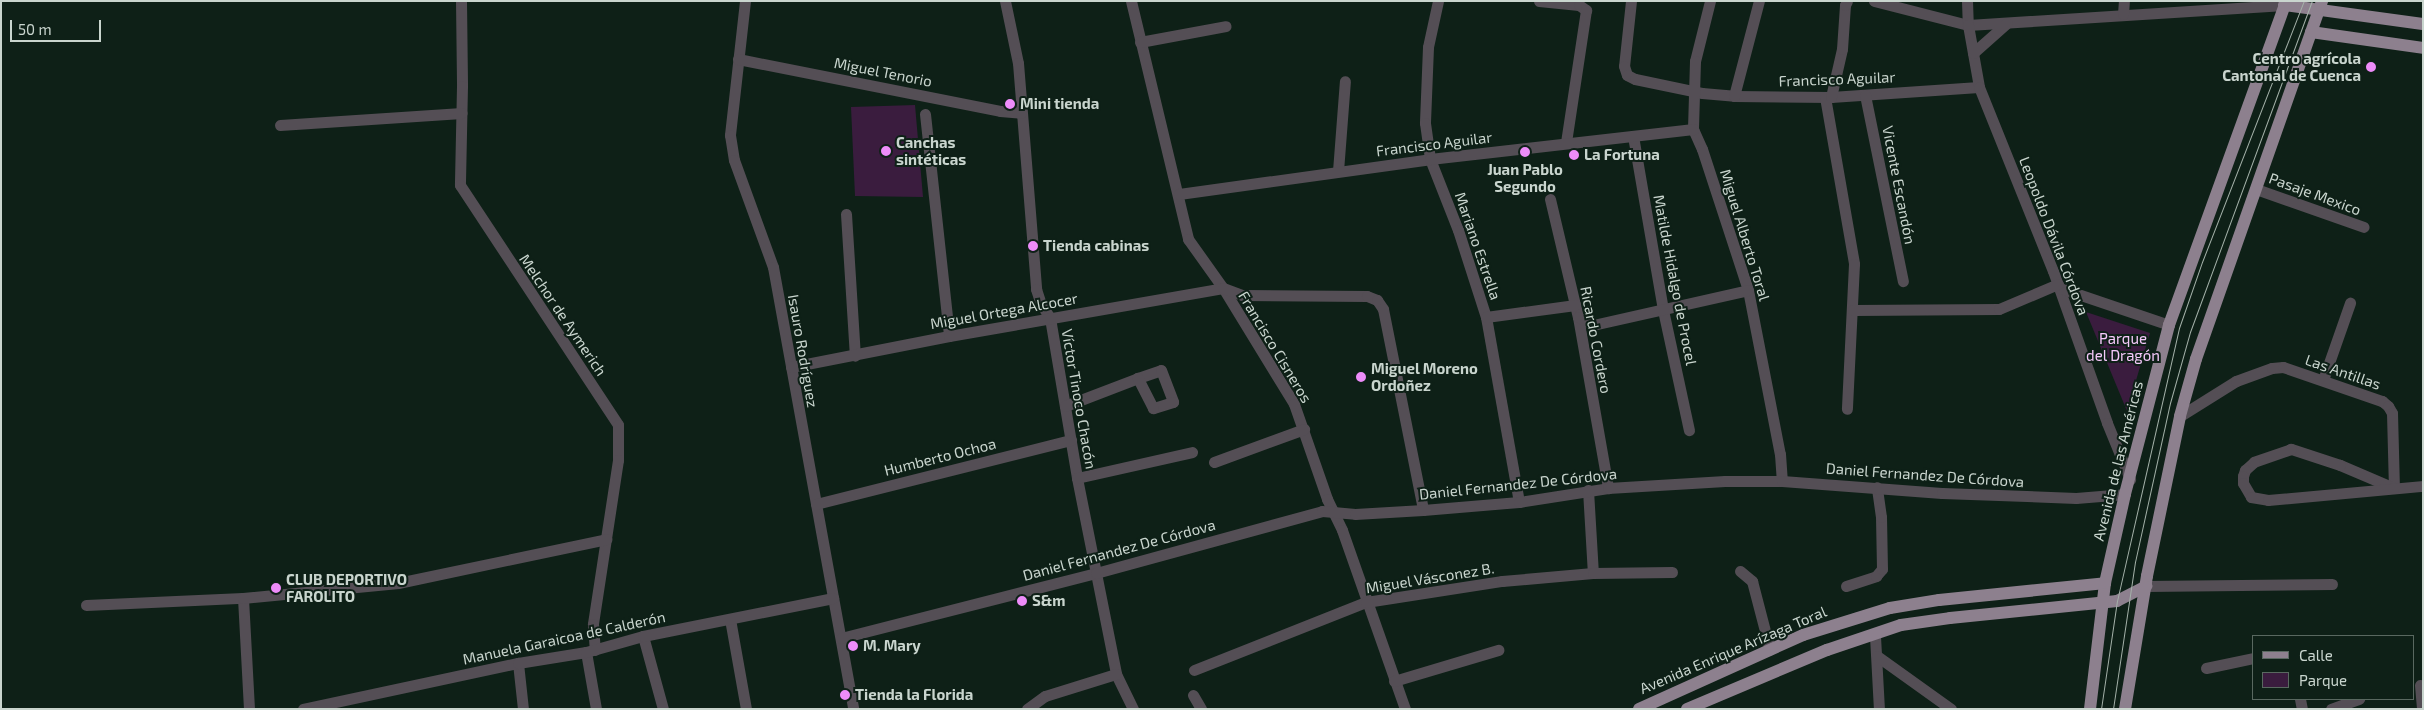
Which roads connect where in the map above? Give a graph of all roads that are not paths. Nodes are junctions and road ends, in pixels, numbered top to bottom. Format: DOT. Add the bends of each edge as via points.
graph roads {
  1 [pos="460,1"];
  2 [pos="745,1"];
  3 [pos="1005,1"];
  4 [pos="1131,1"];
  5 [pos="1438,1"];
  6 [pos="1539,1"];
  7 [pos="1631,1"];
  8 [pos="1710,1"];
  9 [pos="1759,1"];
  10 [pos="1847,1"];
  11 [pos="1874,1"];
  12 [pos="1967,1"];
  13 [pos="2124,1"];
  14 [pos="2285,3"];
  15 [pos="2320,6"];
  16 [pos="2123,14"];
  17 [pos="2007,23"];
  18 [pos="2423,24"];
  19 [pos="1968,25"];
  20 [pos="1226,26"];
  21 [pos="2311,32"];
  22 [pos="1140,42"];
  23 [pos="2423,48"];
  24 [pos="1973,53"];
  25 [pos="738,59"];
  26 [pos="1344,80"];
  27 [pos="1979,87"];
  28 [pos="1695,92"];
  29 [pos="1865,95"];
  30 [pos="1734,96"];
  31 [pos="1828,97"];
  32 [pos="462,113"];
  33 [pos="1022,113"];
  34 [pos="925,114"];
  35 [pos="280,125"];
  36 [pos="1693,129"];
  37 [pos="1633,136"];
  38 [pos="1566,143"];
  39 [pos="1430,158"];
  40 [pos="1338,171"];
  41 [pos="2256,189"];
  42 [pos="1179,194"];
  43 [pos="1550,200"];
  44 [pos="846,214"];
  45 [pos="2364,228"];
  46 [pos="1903,281"];
  47 [pos="2059,286"];
  48 [pos="1223,288"];
  49 [pos="1748,290"];
  50 [pos="2350,303"];
  51 [pos="1575,305"];
  52 [pos="1663,310"];
  53 [pos="1853,310"];
  54 [pos="1486,317"];
  55 [pos="1578,317"];
  56 [pos="1050,318"];
  57 [pos="2169,325"];
  58 [pos="949,336"];
  59 [pos="855,356"];
  60 [pos="791,367"];
  61 [pos="1138,378"];
  62 [pos="2322,380"];
  63 [pos="2189,385"];
  64 [pos="2211,398"];
  65 [pos="1065,406"];
  66 [pos="1847,409"];
  67 [pos="2180,416"];
  68 [pos="1304,429"];
  69 [pos="1689,430"];
  70 [pos="1071,440"];
  71 [pos="1192,452"];
  72 [pos="1214,462"];
  73 [pos="1077,478"];
  74 [pos="2130,479"];
  75 [pos="1782,481"];
  76 [pos="2423,486"];
  77 [pos="1877,487"];
  78 [pos="1608,488"];
  79 [pos="2394,488"];
  80 [pos="1588,490"];
  81 [pos="2125,494"];
  82 [pos="1518,502"];
  83 [pos="816,504"];
  84 [pos="1423,510"];
  85 [pos="1333,513"];
  86 [pos="606,539"];
  87 [pos="1740,571"];
  88 [pos="1672,572"];
  89 [pos="1096,573"];
  90 [pos="1593,573"];
  91 [pos="2106,583"];
  92 [pos="2332,584"];
  93 [pos="1846,586"];
  94 [pos="2146,586"];
  95 [pos="243,598"];
  96 [pos="833,598"];
  97 [pos="1366,602"];
  98 [pos="2103,602"];
  99 [pos="86,605"];
  100 [pos="730,618"];
  101 [pos="643,636"];
  102 [pos="1874,636"];
  103 [pos="841,638"];
  104 [pos="1498,650"];
  105 [pos="1770,650"];
  106 [pos="590,651"];
  107 [pos="1877,656"];
  108 [pos="2252,658"];
  109 [pos="518,663"];
  110 [pos="2206,668"];
  111 [pos="1194,670"];
  112 [pos="1116,674"];
  113 [pos="1394,681"];
  114 [pos="2418,685"];
  115 [pos="1193,695"];
  116 [pos="2356,700"];
  117 [pos="249,709"];
  118 [pos="303,709"];
  119 [pos="523,709"];
  120 [pos="596,709"];
  121 [pos="663,709"];
  122 [pos="746,709"];
  123 [pos="853,709"];
  124 [pos="1027,709"];
  125 [pos="1133,709"];
  126 [pos="1202,709"];
  127 [pos="1405,709"];
  128 [pos="1639,709"];
  129 [pos="1687,709"];
  130 [pos="1880,709"];
  131 [pos="1951,709"];
  132 [pos="2090,709"];
  133 [pos="2125,709"];
  134 [pos="2331,709"];
  135 [pos="2422,709"];
  1 -- 32 [label="street, Melchor de Aymerich"];
  2 -- 25 [label="street, Isauro Rodríguez"];
  3 -- 33 [label="street, Víctor Tinoco Chacón" via="1018,63"];
  4 -- 22 [label="street, Francisco Cisneros"];
  5 -- 39 [label="street, Mariano Estrella" via="1428,47 1425,123"];
  6 -- 38 [label="street" via="1579,5 1586,10"];
  7 -- 28 [label="street, Francisco Aguilar" via="1624,66 1627,75"];
  8 -- 28 [label="street, Miguel Alberto Toral" via="1695,61"];
  9 -- 30 [label="street"];
  10 -- 31 [label="street" via="1842,49"];
  11 -- 19 [label="street"];
  12 -- 19 [label="street, Leopoldo Dávila Córdova"];
  13 -- 16 [label="street"];
  14 -- 15 [label="main road"];
  14 -- 16 [label="street"];
  14 -- 57 [label="main road, Avenida de las Américas"];
  15 -- 18 [label="main road"];
  15 -- 21 [label="main road"];
  16 -- 17 [label="street"];
  17 -- 19 [label="street"];
  17 -- 24 [label="street"];
  19 -- 24 [label="street, Leopoldo Dávila Córdova"];
  20 -- 22 [label="street"];
  21 -- 23 [label="main road"];
  21 -- 41 [label="main road"];
  22 -- 42 [label="street, Francisco Cisneros"];
  24 -- 27 [label="street, Leopoldo Dávila Córdova"];
  25 -- 33 [label="street, Miguel Tenorio"];
  25 -- 60 [label="street, Isauro Rodríguez" via="730,135 734,160 773,267"];
  26 -- 40 [label="street"];
  27 -- 29 [label="street, Francisco Aguilar"];
  27 -- 47 [label="street, Leopoldo Dávila Córdova"];
  28 -- 30 [label="street, Francisco Aguilar"];
  28 -- 36 [label="street, Miguel Alberto Toral"];
  29 -- 31 [label="street, Francisco Aguilar"];
  29 -- 46 [label="street, Vicente Escandón"];
  30 -- 31 [label="street, Francisco Aguilar"];
  31 -- 53 [label="street" via="1854,264"];
  32 -- 35 [label="street"];
  32 -- 86 [label="street, Melchor de Aymerich" via="460,185 618,424 618,460"];
  33 -- 56 [label="street, Víctor Tinoco Chacón" via="1036,289"];
  34 -- 58 [label="street"];
  36 -- 37 [label="street, Francisco Aguilar"];
  36 -- 49 [label="street, Miguel Alberto Toral"];
  37 -- 38 [label="street, Francisco Aguilar"];
  37 -- 52 [label="street, Matilde Hidalgo de Procel"];
  38 -- 39 [label="street, Francisco Aguilar"];
  39 -- 40 [label="street, Francisco Aguilar"];
  39 -- 54 [label="street, Mariano Estrella"];
  40 -- 42 [label="street, Francisco Aguilar"];
  41 -- 45 [label="street, Pasaje Mexico"];
  41 -- 63 [label="main road"];
  42 -- 48 [label="street, Francisco Cisneros" via="1188,238"];
  43 -- 51 [label="street, Ricardo Cordero"];
  44 -- 59 [label="street"];
  47 -- 53 [label="street" via="1999,309"];
  47 -- 57 [label="street"];
  47 -- 74 [label="street, Leopoldo Dávila Córdova"];
  48 -- 56 [label="street, Miguel Ortega Alcocer"];
  48 -- 68 [label="street, Francisco Cisneros" via="1294,404"];
  48 -- 84 [label="street" via="1242,294 1366,296 1377,300 1383,309"];
  49 -- 52 [label="street"];
  49 -- 75 [label="street, Miguel Alberto Toral" via="1780,454"];
  50 -- 62 [label="street"];
  51 -- 54 [label="street"];
  51 -- 55 [label="street, Ricardo Cordero"];
  52 -- 55 [label="street" via="1593,325"];
  52 -- 69 [label="street, Matilde Hidalgo de Procel"];
  53 -- 66 [label="street"];
  54 -- 82 [label="street, Mariano Estrella"];
  55 -- 78 [label="street, Ricardo Cordero"];
  56 -- 58 [label="street, Miguel Ortega Alcocer"];
  56 -- 65 [label="street, Víctor Tinoco Chacón"];
  57 -- 74 [label="main road, Avenida de las Américas"];
  58 -- 59 [label="street, Miguel Ortega Alcocer"];
  59 -- 60 [label="street, Miguel Ortega Alcocer"];
  60 -- 83 [label="street, Isauro Rodríguez"];
  61 -- 65 [label="street"];
  62 -- 64 [label="street, Las Antillas" via="2283,367 2272,368 2236,381"];
  62 -- 79 [label="street, Las Antillas" via="2388,406 2392,413"];
  63 -- 64 [label="street" via="2198,396"];
  63 -- 67 [label="main road"];
  64 -- 67 [label="street, Las Antillas"];
  65 -- 70 [label="street, Víctor Tinoco Chacón"];
  67 -- 94 [label="main road"];
  68 -- 72 [label="street"];
  68 -- 85 [label="street, Francisco Cisneros"];
  70 -- 73 [label="street, Víctor Tinoco Chacón"];
  70 -- 83 [label="street, Humberto Ochoa"];
  71 -- 73 [label="street"];
  73 -- 89 [label="street, Víctor Tinoco Chacón"];
  74 -- 81 [label="main road, Avenida de las Américas"];
  75 -- 77 [label="street, Daniel Fernandez De Córdova"];
  75 -- 78 [label="street, Daniel Fernandez De Córdova" via="1725,480"];
  76 -- 79 [label="street"];
  77 -- 81 [label="street, Daniel Fernandez De Córdova" via="2076,498"];
  77 -- 93 [label="street" via="1882,569 1876,576"];
  78 -- 80 [label="street, Daniel Fernandez De Córdova"];
  79 -- 79 [label="street" via="2291,449 2254,462 2243,476 2243,483 2251,496 2268,500"];
  80 -- 82 [label="street, Daniel Fernandez De Córdova"];
  80 -- 90 [label="street"];
  81 -- 91 [label="main road, Avenida de las Américas"];
  82 -- 84 [label="street, Daniel Fernandez De Córdova"];
  83 -- 96 [label="street, Isauro Rodríguez"];
  84 -- 85 [label="street, Daniel Fernandez De Córdova"];
  85 -- 89 [label="street, Daniel Fernandez De Córdova" via="1322,511 1304,515"];
  85 -- 97 [label="street, Francisco Cisneros" via="1342,530"];
  86 -- 95 [label="street" via="398,583"];
  86 -- 106 [label="street, Melchor de Aymerich"];
  87 -- 105 [label="street" via="1752,581"];
  88 -- 90 [label="street, Miguel Vásconez B."];
  89 -- 103 [label="street, Daniel Fernandez De Córdova"];
  89 -- 112 [label="street, Víctor Tinoco Chacón"];
  90 -- 97 [label="street, Miguel Vásconez B." via="1502,581"];
  91 -- 98 [label="main road, Avenida de las Américas"];
  91 -- 105 [label="main road, Avenida Enrique Arízaga Toral" via="1890,608 1842,621"];
  92 -- 94 [label="street"];
  94 -- 98 [label="main road" via="2117,600"];
  94 -- 133 [label="main road"];
  95 -- 99 [label="street"];
  95 -- 117 [label="street"];
  96 -- 100 [label="street, Manuela Garaicoa de Calderón"];
  96 -- 103 [label="street, Isauro Rodríguez"];
  97 -- 111 [label="street, Miguel Vásconez B."];
  97 -- 113 [label="street, Francisco Cisneros"];
  98 -- 102 [label="main road" via="1901,625"];
  98 -- 132 [label="main road, Avenida de las Américas"];
  100 -- 101 [label="street, Manuela Garaicoa de Calderón"];
  100 -- 122 [label="street"];
  101 -- 106 [label="street, Manuela Garaicoa de Calderón"];
  101 -- 121 [label="street"];
  102 -- 107 [label="street"];
  102 -- 129 [label="main road" via="1827,650"];
  103 -- 123 [label="street, Isauro Rodríguez"];
  104 -- 113 [label="street"];
  105 -- 128 [label="main road, Avenida Enrique Arízaga Toral"];
  106 -- 109 [label="street, Manuela Garaicoa de Calderón"];
  106 -- 120 [label="street, Melchor de Aymerich"];
  107 -- 130 [label="street"];
  107 -- 131 [label="street"];
  108 -- 110 [label="street"];
  109 -- 118 [label="street, Manuela Garaicoa de Calderón"];
  109 -- 119 [label="street"];
  112 -- 124 [label="street" via="1045,696"];
  112 -- 125 [label="street, Víctor Tinoco Chacón"];
  113 -- 127 [label="street, Francisco Cisneros"];
  114 -- 135 [label="street"];
  115 -- 126 [label="street"];
  116 -- 134 [label="street"];
}
